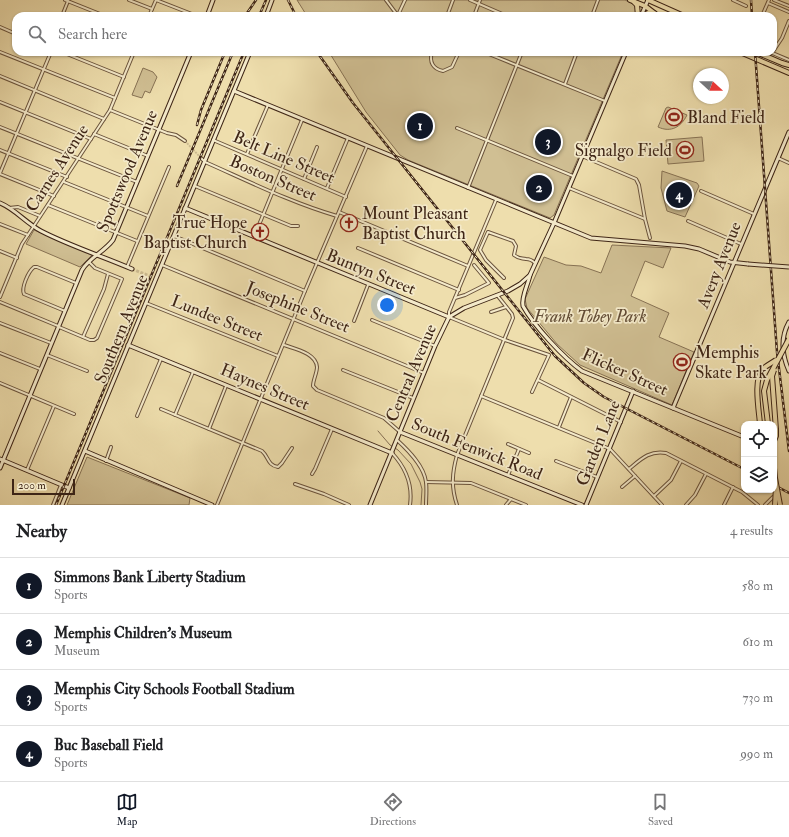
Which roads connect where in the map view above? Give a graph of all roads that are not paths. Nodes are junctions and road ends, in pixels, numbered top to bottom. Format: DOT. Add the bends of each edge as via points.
graph roads {
  1 [pos="65,0"];
  2 [pos="129,0"];
  3 [pos="156,0"];
  4 [pos="213,0"];
  5 [pos="272,0"];
  6 [pos="386,0"];
  7 [pos="405,0"];
  8 [pos="453,0"];
  9 [pos="470,0"];
  10 [pos="480,0"];
  11 [pos="598,0"];
  12 [pos="631,0"];
  13 [pos="648,0"];
  14 [pos="733,0"];
  15 [pos="769,0"];
  16 [pos="774,0"];
  17 [pos="68,1"];
  18 [pos="479,3"];
  19 [pos="768,3"];
  20 [pos="645,6"];
  21 [pos="746,6"];
  22 [pos="789,6"];
  23 [pos="152,9"];
  24 [pos="64,12"];
  25 [pos="95,12"];
  26 [pos="151,12"];
  27 [pos="187,12"];
  28 [pos="208,12"];
  29 [pos="268,12"];
  30 [pos="395,12"];
  31 [pos="400,12"];
  32 [pos="448,12"];
  33 [pos="476,12"];
  34 [pos="498,12"];
  35 [pos="594,12"];
  36 [pos="640,12"];
  37 [pos="643,12"];
  38 [pos="652,12"];
  39 [pos="675,12"];
  40 [pos="764,12"];
  41 [pos="789,12"];
  42 [pos="789,21"];
  43 [pos="0,27"];
  44 [pos="12,32"];
  45 [pos="777,47"];
  46 [pos="0,52"];
  47 [pos="777,55"];
  48 [pos="49,56"];
  49 [pos="72,56"];
  50 [pos="133,56"];
  51 [pos="189,56"];
  52 [pos="248,56"];
  53 [pos="432,56"];
  54 [pos="458,56"];
  55 [pos="494,56"];
  56 [pos="520,56"];
  57 [pos="576,56"];
  58 [pos="624,56"];
  59 [pos="749,56"];
  60 [pos="765,56"];
  61 [pos="789,60"];
  62 [pos="517,65"];
  63 [pos="789,65"];
  64 [pos="44,70"];
  65 [pos="789,73"];
  66 [pos="0,76"];
  67 [pos="124,77"];
  68 [pos="565,84"];
  69 [pos="35,90"];
  70 [pos="234,91"];
  71 [pos="115,98"];
  72 [pos="605,101"];
  73 [pos="0,102"];
  74 [pos="268,105"];
  75 [pos="110,110"];
  76 [pos="26,112"];
  77 [pos="104,119"];
  78 [pos="302,120"];
  79 [pos="0,126"];
  80 [pos="457,128"];
  81 [pos="159,130"];
  82 [pos="789,132"];
  83 [pos="17,134"];
  84 [pos="94,134"];
  85 [pos="348,138"];
  86 [pos="91,139"];
  87 [pos="213,140"];
  88 [pos="185,141"];
  89 [pos="487,141"];
  90 [pos="367,146"];
  91 [pos="318,147"];
  92 [pos="0,150"];
  93 [pos="9,153"];
  94 [pos="247,154"];
  95 [pos="148,156"];
  96 [pos="582,156"];
  97 [pos="78,158"];
  98 [pos="201,158"];
  99 [pos="778,158"];
  100 [pos="205,162"];
  101 [pos="789,163"];
  102 [pos="169,167"];
  103 [pos="282,170"];
  104 [pos="0,174"];
  105 [pos="573,176"];
  106 [pos="66,177"];
  107 [pos="304,179"];
  108 [pos="63,182"];
  109 [pos="137,182"];
  110 [pos="194,186"];
  111 [pos="327,188"];
  112 [pos="468,188"];
  113 [pos="569,188"];
  114 [pos="701,191"];
  115 [pos="273,192"];
  116 [pos="54,196"];
  117 [pos="346,196"];
  118 [pos="496,200"];
  119 [pos="0,203"];
  120 [pos="48,205"];
  121 [pos="127,207"];
  122 [pos="9,208"];
  123 [pos="185,208"];
  124 [pos="339,212"];
  125 [pos="754,214"];
  126 [pos="263,215"];
  127 [pos="40,216"];
  128 [pos="148,216"];
  129 [pos="338,216"];
  130 [pos="645,219"];
  131 [pos="688,221"];
  132 [pos="554,222"];
  133 [pos="0,224"];
  134 [pos="298,226"];
  135 [pos="34,227"];
  136 [pos="116,233"];
  137 [pos="28,235"];
  138 [pos="174,236"];
  139 [pos="254,237"];
  140 [pos="650,238"];
  141 [pos="137,241"];
  142 [pos="741,244"];
  143 [pos="358,248"];
  144 [pos="0,251"];
  145 [pos="98,254"];
  146 [pos="17,258"];
  147 [pos="88,261"];
  148 [pos="734,262"];
  149 [pos="536,263"];
  150 [pos="317,264"];
  151 [pos="162,265"];
  152 [pos="474,265"];
  153 [pos="127,266"];
  154 [pos="468,266"];
  155 [pos="789,268"];
  156 [pos="132,269"];
  157 [pos="108,274"];
  158 [pos="530,275"];
  159 [pos="504,278"];
  160 [pos="76,283"];
  161 [pos="368,285"];
  162 [pos="459,290"];
  163 [pos="305,291"];
  164 [pos="497,296"];
  165 [pos="0,297"];
  166 [pos="455,298"];
  167 [pos="0,302"];
  168 [pos="146,303"];
  169 [pos="506,307"];
  170 [pos="65,311"];
  171 [pos="491,312"];
  172 [pos="449,318"];
  173 [pos="294,319"];
  174 [pos="372,320"];
  175 [pos="354,321"];
  176 [pos="789,322"];
  177 [pos="0,323"];
  178 [pos="58,326"];
  179 [pos="83,337"];
  180 [pos="789,339"];
  181 [pos="505,340"];
  182 [pos="51,343"];
  183 [pos="128,345"];
  184 [pos="284,345"];
  185 [pos="435,346"];
  186 [pos="0,353"];
  187 [pos="46,355"];
  188 [pos="278,356"];
  189 [pos="161,358"];
  190 [pos="778,358"];
  191 [pos="40,369"];
  192 [pos="343,370"];
  193 [pos="194,371"];
  194 [pos="87,372"];
  195 [pos="789,372"];
  196 [pos="424,373"];
  197 [pos="538,380"];
  198 [pos="0,383"];
  199 [pos="227,385"];
  200 [pos="633,391"];
  201 [pos="532,392"];
  202 [pos="30,396"];
  203 [pos="481,396"];
  204 [pos="571,397"];
  205 [pos="413,398"];
  206 [pos="261,399"];
  207 [pos="54,406"];
  208 [pos="673,408"];
  209 [pos="161,409"];
  210 [pos="74,414"];
  211 [pos="175,415"];
  212 [pos="137,416"];
  213 [pos="760,421"];
  214 [pos="768,421"];
  215 [pos="775,421"];
  216 [pos="621,422"];
  217 [pos="558,427"];
  218 [pos="209,429"];
  219 [pos="332,429"];
  220 [pos="400,432"];
  221 [pos="741,436"];
  222 [pos="397,440"];
  223 [pos="243,443"];
  224 [pos="508,444"];
  225 [pos="112,447"];
  226 [pos="292,448"];
  227 [pos="519,449"];
  228 [pos="610,449"];
  229 [pos="85,451"];
  230 [pos="392,453"];
  231 [pos="529,453"];
  232 [pos="457,455"];
  233 [pos="2,460"];
  234 [pos="106,460"];
  235 [pos="556,460"];
  236 [pos="681,461"];
  237 [pos="0,468"];
  238 [pos="629,469"];
  239 [pos="27,470"];
  240 [pos="312,474"];
  241 [pos="706,474"];
  242 [pos="508,475"];
  243 [pos="635,476"];
  244 [pos="598,478"];
  245 [pos="426,482"];
  246 [pos="452,482"];
  247 [pos="295,484"];
  248 [pos="61,485"];
  249 [pos="622,487"];
  250 [pos="733,487"];
  251 [pos="69,488"];
  252 [pos="777,489"];
  253 [pos="775,493"];
  254 [pos="654,496"];
  255 [pos="773,497"];
  256 [pos="511,499"];
  257 [pos="53,505"];
  258 [pos="62,505"];
  259 [pos="212,505"];
  260 [pos="217,505"];
  261 [pos="349,505"];
  262 [pos="370,505"];
  263 [pos="410,505"];
  264 [pos="426,505"];
  265 [pos="457,505"];
  266 [pos="506,505"];
  267 [pos="526,505"];
  268 [pos="582,505"];
  269 [pos="586,505"];
  270 [pos="662,505"];
  271 [pos="686,505"];
  272 [pos="724,505"];
  273 [pos="758,505"];
  274 [pos="765,505"];
  275 [pos="775,505"];
  276 [pos="780,505"];
  1 -- 17 [label="street"];
  2 -- 23 [label="street"];
  3 -- 23 [label="street"];
  3 -- 27 [label="street"];
  4 -- 28 [label="street"];
  5 -- 29 [label="street"];
  6 -- 30 [label="street"];
  7 -- 31 [label="street"];
  8 -- 32 [label="street"];
  9 -- 18 [label="street"];
  10 -- 18 [label="street"];
  11 -- 35 [label="street"];
  12 -- 20 [label="main road"];
  12 -- 36 [label="main road"];
  13 -- 20 [label="street"];
  13 -- 39 [label="main road"];
  14 -- 21 [label="street"];
  15 -- 19 [label="street"];
  16 -- 22 [label="street"];
  17 -- 24 [label="street"];
  17 -- 25 [label="street"];
  18 -- 33 [label="street"];
  18 -- 34 [label="street"];
  19 -- 40 [label="street"];
  19 -- 41 [label="street"];
  20 -- 37 [label="street"];
  20 -- 38 [label="main road"];
  23 -- 26 [label="street"];
  42 -- 45 [label="street"];
  43 -- 44 [label="street"];
  46 -- 64 [label="street"];
  47 -- 61 [label="street"];
  48 -- 64 [label="street"];
  49 -- 67 [label="street"];
  50 -- 67 [label="street, Carnes Avenue"];
  51 -- 81 [label="street, Spottswood Avenue"];
  52 -- 70 [label="street, Southern Avenue"];
  53 -- 54 [label="street" via="432,63 438,70 443,71 455,63"];
  55 -- 62 [label="street"];
  56 -- 62 [label="street"];
  57 -- 68 [label="street"];
  58 -- 72 [label="street, Central Avenue"];
  59 -- 65 [label="main road"];
  60 -- 63 [label="main road"];
  62 -- 68 [label="street"];
  62 -- 89 [label="street"];
  64 -- 69 [label="street"];
  64 -- 71 [label="street"];
  66 -- 69 [label="street"];
  67 -- 71 [label="street, Carnes Avenue"];
  68 -- 72 [label="street"];
  69 -- 76 [label="street"];
  69 -- 77 [label="street"];
  70 -- 74 [label="street"];
  70 -- 87 [label="street, Southern Avenue"];
  71 -- 75 [label="street, Carnes Avenue"];
  72 -- 96 [label="street, Central Avenue"];
  73 -- 76 [label="street"];
  74 -- 78 [label="street"];
  74 -- 94 [label="street"];
  75 -- 77 [label="street, Carnes Avenue"];
  75 -- 81 [label="street"];
  76 -- 83 [label="street"];
  76 -- 86 [label="street"];
  77 -- 84 [label="street, Carnes Avenue"];
  78 -- 85 [label="street"];
  78 -- 103 [label="street"];
  79 -- 83 [label="street"];
  80 -- 89 [label="street"];
  81 -- 88 [label="street" via="176,135"];
  81 -- 95 [label="street, Spottswood Avenue"];
  82 -- 99 [label="street, Avery Avenue"];
  83 -- 93 [label="street"];
  83 -- 97 [label="street"];
  84 -- 86 [label="street, Carnes Avenue"];
  84 -- 95 [label="street"];
  85 -- 90 [label="street"];
  85 -- 111 [label="street"];
  86 -- 97 [label="street, Carnes Avenue"];
  87 -- 94 [label="street, Belt Line Street"];
  87 -- 100 [label="street, Southern Avenue"];
  89 -- 105 [label="street"];
  89 -- 112 [label="street"];
  90 -- 112 [label="street"];
  90 -- 117 [label="street"];
  91 -- 107 [label="street"];
  92 -- 93 [label="street"];
  93 -- 104 [label="street"];
  93 -- 106 [label="street"];
  94 -- 103 [label="street, Belt Line Street"];
  95 -- 109 [label="street, Spottswood Avenue"];
  96 -- 105 [label="street, Central Avenue"];
  96 -- 130 [label="street" via="636,180"];
  97 -- 106 [label="street, Carnes Avenue"];
  97 -- 109 [label="street"];
  98 -- 100 [label="street, Boston Street"];
  99 -- 101 [label="street"];
  99 -- 125 [label="street, Avery Avenue"];
  100 -- 110 [label="street, Southern Avenue"];
  100 -- 115 [label="street, Boston Street"];
  102 -- 128 [label="street"];
  103 -- 107 [label="street, Belt Line Street"];
  103 -- 115 [label="street"];
  104 -- 116 [label="street"];
  105 -- 113 [label="street, Central Avenue"];
  106 -- 108 [label="street, Carnes Avenue"];
  107 -- 111 [label="street, Belt Line Street"];
  108 -- 116 [label="street, Carnes Avenue"];
  108 -- 121 [label="street"];
  109 -- 121 [label="street, Spottswood Avenue"];
  110 -- 123 [label="street, Southern Avenue"];
  110 -- 126 [label="street"];
  111 -- 117 [label="street, Belt Line Street"];
  112 -- 118 [label="street"];
  113 -- 130 [label="street"];
  113 -- 132 [label="street, Central Avenue"];
  114 -- 125 [label="street"];
  115 -- 126 [label="street"];
  115 -- 129 [label="street, Boston Street"];
  116 -- 120 [label="street, Carnes Avenue"];
  117 -- 124 [label="street"];
  118 -- 132 [label="street"];
  118 -- 154 [label="street"];
  119 -- 122 [label="street"];
  120 -- 127 [label="street, Carnes Avenue"];
  120 -- 136 [label="street"];
  121 -- 128 [label="street"];
  121 -- 136 [label="street, Spottswood Avenue"];
  122 -- 127 [label="street" via="18,207"];
  122 -- 135 [label="street"];
  123 -- 138 [label="street, Southern Avenue"];
  123 -- 139 [label="street, Buntyn Street"];
  124 -- 129 [label="street"];
  124 -- 154 [label="street"];
  125 -- 142 [label="street, Avery Avenue"];
  126 -- 134 [label="street" via="291,226"];
  126 -- 139 [label="street"];
  127 -- 135 [label="street, Carnes Avenue"];
  128 -- 141 [label="street"];
  129 -- 150 [label="street"];
  130 -- 140 [label="street"];
  131 -- 142 [label="street"];
  132 -- 148 [label="street" via="591,238 685,246"];
  132 -- 149 [label="street, Central Avenue"];
  133 -- 137 [label="street"];
  135 -- 137 [label="street, Carnes Avenue"];
  135 -- 145 [label="street"];
  136 -- 141 [label="street"];
  136 -- 145 [label="street, Spottswood Avenue" via="110,244"];
  137 -- 146 [label="street, Carnes Avenue"];
  138 -- 151 [label="street, Southern Avenue"];
  138 -- 163 [label="street"];
  139 -- 150 [label="street, Buntyn Street"];
  141 -- 153 [label="street"];
  142 -- 148 [label="street, Avery Avenue"];
  143 -- 162 [label="street"];
  144 -- 146 [label="street"];
  145 -- 147 [label="street, Spottswood Avenue"];
  145 -- 153 [label="street"];
  146 -- 165 [label="street, Carnes Avenue"];
  147 -- 157 [label="street" via="95,268"];
  147 -- 160 [label="street, Spottswood Avenue"];
  148 -- 155 [label="street, bridge"];
  148 -- 208 [label="street, Avery Avenue"];
  149 -- 158 [label="street, Central Avenue"];
  149 -- 159 [label="street" via="515,256 516,246 513,241 488,232 480,250"];
  150 -- 161 [label="street, Buntyn Street"];
  150 -- 163 [label="street"];
  151 -- 168 [label="street, Southern Avenue" via="154,277"];
  151 -- 173 [label="street, Josephine Street"];
  152 -- 166 [label="street" via="489,284"];
  153 -- 156 [label="street"];
  154 -- 162 [label="street"];
  157 -- 179 [label="street"];
  157 -- 179 [label="street" via="122,279 97,338 93,340"];
  158 -- 164 [label="street, Central Avenue" via="520,284"];
  158 -- 200 [label="street, Flicker Street" via="522,300 523,306 548,338 582,371"];
  160 -- 170 [label="street, Spottswood Avenue"];
  160 -- 170 [label="street" via="37,267 31,269 23,293"];
  161 -- 172 [label="street, Buntyn Street"];
  161 -- 175 [label="street"];
  162 -- 166 [label="street"];
  163 -- 173 [label="street"];
  164 -- 169 [label="street"];
  164 -- 172 [label="street, Central Avenue" via="464,308"];
  166 -- 172 [label="street"];
  167 -- 178 [label="street"];
  168 -- 183 [label="street, Southern Avenue"];
  168 -- 188 [label="street, Lundee Street"];
  169 -- 171 [label="street"];
  169 -- 181 [label="street" via="513,318"];
  170 -- 178 [label="street, Spottswood Avenue"];
  172 -- 181 [label="street, Buntyn Street"];
  172 -- 185 [label="street, Central Avenue"];
  173 -- 184 [label="street"];
  173 -- 196 [label="street, Josephine Street"];
  174 -- 185 [label="street"];
  176 -- 195 [label="street" via="783,346"];
  177 -- 182 [label="street"];
  178 -- 179 [label="street"];
  178 -- 182 [label="street, Spottswood Avenue"];
  180 -- 190 [label="main road, bridge"];
  181 -- 197 [label="street, Buntyn Street" via="548,355"];
  181 -- 203 [label="street"];
  182 -- 187 [label="street, Spottswood Avenue"];
  183 -- 189 [label="street, Haynes Street"];
  183 -- 229 [label="street, Southern Avenue"];
  184 -- 188 [label="street"];
  184 -- 220 [label="street, South Fenwick Road" via="305,353 316,362 313,386 317,390 384,418"];
  185 -- 196 [label="street, Central Avenue"];
  186 -- 191 [label="street"];
  187 -- 191 [label="street, Spottswood Avenue"];
  187 -- 194 [label="street"];
  188 -- 206 [label="street"];
  189 -- 193 [label="street, Haynes Street"];
  189 -- 212 [label="street"];
  190 -- 213 [label="main road, bridge" via="763,369 759,376"];
  190 -- 214 [label="main road, bridge" via="766,380 764,391"];
  190 -- 215 [label="main road, bridge" via="772,376"];
  191 -- 202 [label="street, Spottswood Avenue"];
  192 -- 205 [label="street"];
  193 -- 199 [label="street, Haynes Street"];
  193 -- 211 [label="street"];
  196 -- 205 [label="street, Central Avenue"];
  197 -- 201 [label="street"];
  197 -- 204 [label="street"];
  198 -- 202 [label="street"];
  199 -- 206 [label="street, Haynes Street"];
  199 -- 218 [label="street"];
  200 -- 208 [label="street, Flicker Street"];
  200 -- 216 [label="street, Garden Lane"];
  202 -- 207 [label="street"];
  202 -- 233 [label="street, Spottswood Avenue"];
  203 -- 217 [label="street"];
  203 -- 232 [label="street"];
  204 -- 216 [label="street"];
  204 -- 217 [label="street"];
  205 -- 220 [label="street, Central Avenue"];
  206 -- 219 [label="street, Haynes Street"];
  206 -- 223 [label="street"];
  207 -- 210 [label="street"];
  207 -- 239 [label="street"];
  208 -- 221 [label="street, Flicker Street"];
  209 -- 211 [label="street"];
  211 -- 218 [label="street"];
  216 -- 228 [label="street, Garden Lane"];
  217 -- 228 [label="street"];
  218 -- 223 [label="street"];
  219 -- 230 [label="street, Haynes Street"];
  219 -- 240 [label="street"];
  220 -- 222 [label="street, Central Avenue"];
  220 -- 232 [label="street, South Fenwick Road"];
  222 -- 230 [label="street, Central Avenue"];
  222 -- 245 [label="street" via="418,462"];
  223 -- 226 [label="street" via="262,451 269,464 278,467"];
  223 -- 260 [label="street"];
  224 -- 227 [label="street"];
  225 -- 234 [label="street"];
  227 -- 231 [label="street"];
  227 -- 242 [label="street"];
  228 -- 238 [label="street"];
  228 -- 244 [label="street, Garden Lane"];
  229 -- 234 [label="street"];
  229 -- 251 [label="street, Southern Avenue"];
  230 -- 262 [label="street, Central Avenue"];
  230 -- 263 [label="street" via="408,475"];
  232 -- 242 [label="street, South Fenwick Road"];
  232 -- 246 [label="street"];
  233 -- 237 [label="street, Spottswood Avenue"];
  233 -- 239 [label="street"];
  234 -- 259 [label="street"];
  235 -- 244 [label="street"];
  236 -- 238 [label="street" via="658,452 648,454"];
  236 -- 241 [label="street"];
  236 -- 254 [label="street" via="671,480"];
  238 -- 243 [label="street"];
  239 -- 248 [label="street"];
  241 -- 250 [label="street"];
  241 -- 271 [label="street" via="695,495"];
  242 -- 268 [label="street, South Fenwick Road"];
  243 -- 249 [label="street"];
  243 -- 254 [label="street"];
  244 -- 269 [label="street, Garden Lane"];
  245 -- 246 [label="street"];
  245 -- 264 [label="street"];
  246 -- 256 [label="street" via="471,483"];
  246 -- 265 [label="street"];
  247 -- 261 [label="street"];
  248 -- 251 [label="street"];
  248 -- 257 [label="street"];
  250 -- 272 [label="street"];
  250 -- 273 [label="street" via="752,498"];
  251 -- 258 [label="street, Southern Avenue"];
  252 -- 276 [label="main road, bridge"];
  253 -- 275 [label="main road, bridge"];
  254 -- 270 [label="street"];
  255 -- 274 [label="street"];
  256 -- 266 [label="street"];
  256 -- 267 [label="street"];
}
